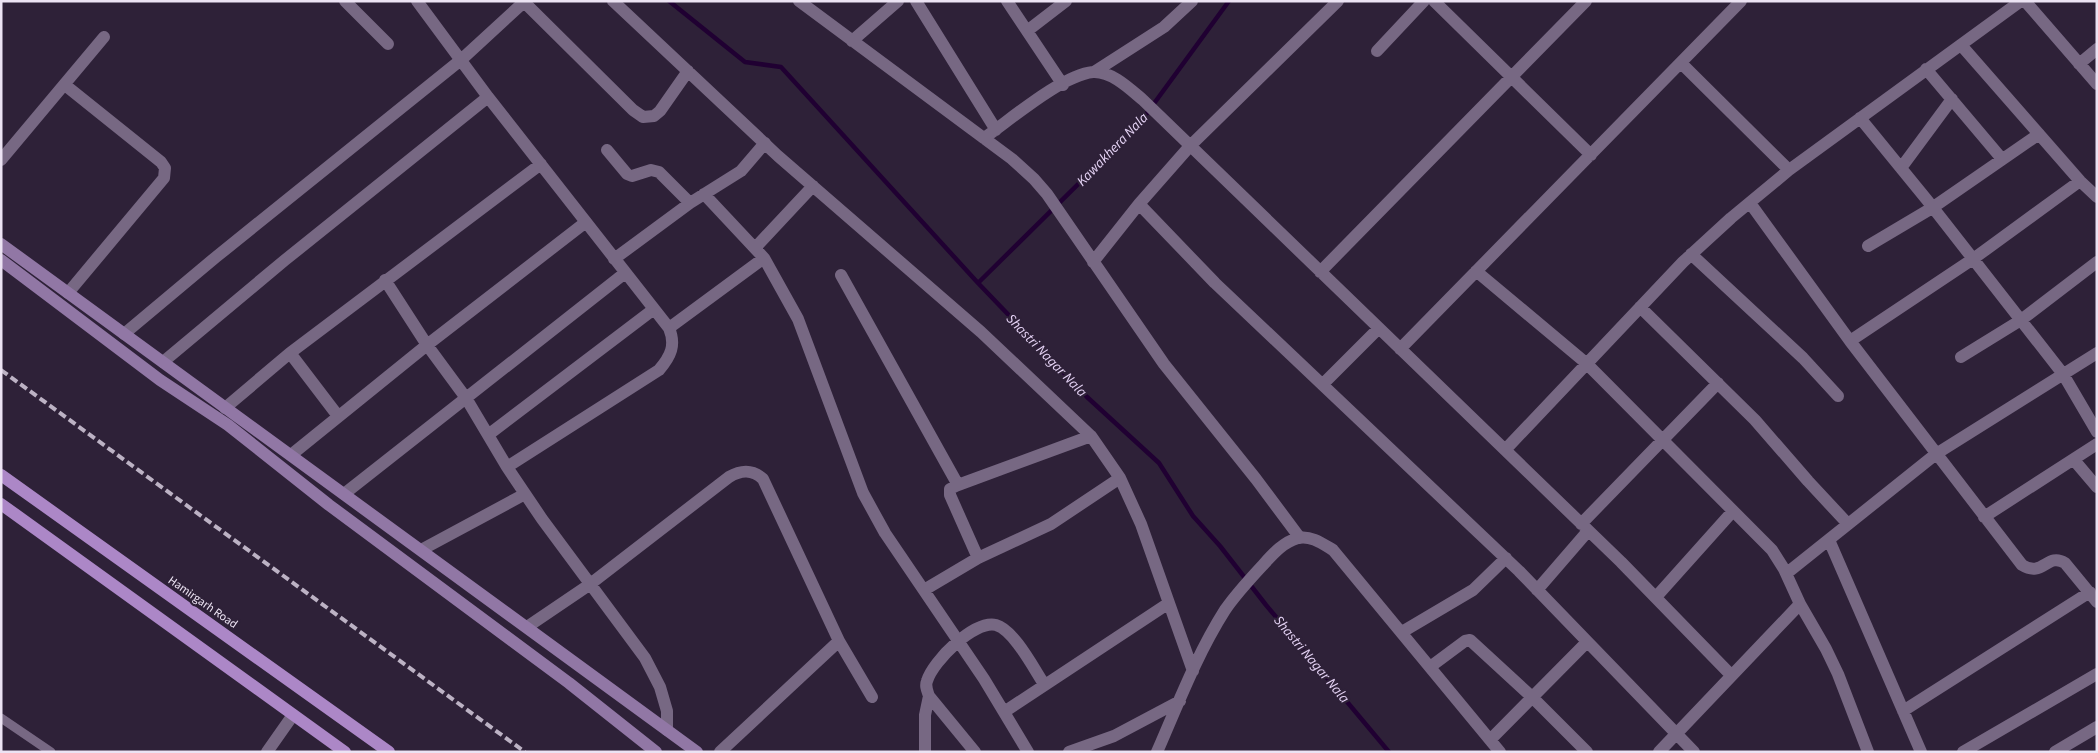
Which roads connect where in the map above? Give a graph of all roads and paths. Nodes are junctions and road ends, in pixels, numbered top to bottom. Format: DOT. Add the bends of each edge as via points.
graph roads {
  1 [pos="346,1"];
  2 [pos="613,1"];
  3 [pos="799,1"];
  4 [pos="898,1"];
  5 [pos="916,1"];
  6 [pos="1007,1"];
  7 [pos="1066,1"];
  8 [pos="1192,1"];
  9 [pos="1338,1"];
  10 [pos="1424,1"];
  11 [pos="1434,1"];
  12 [pos="1586,1"];
  13 [pos="1741,1"];
  14 [pos="2021,1"];
  15 [pos="2025,1"];
  16 [pos="524,2"];
  17 [pos="423,4"];
  18 [pos="1027,31"];
  19 [pos="104,37"];
  20 [pos="852,41"];
  21 [pos="388,44"];
  22 [pos="1961,45"];
  23 [pos="2097,49"];
  24 [pos="1378,50"];
  25 [pos="462,59"];
  26 [pos="1681,63"];
  27 [pos="2079,64"];
  28 [pos="1926,70"];
  29 [pos="688,71"];
  30 [pos="1094,72"];
  31 [pos="1512,76"];
  32 [pos="1063,84"];
  33 [pos="2097,84"];
  34 [pos="64,85"];
  35 [pos="488,97"];
  36 [pos="1952,99"];
  37 [pos="1860,118"];
  38 [pos="996,130"];
  39 [pos="2039,134"];
  40 [pos="984,138"];
  41 [pos="765,144"];
  42 [pos="1190,146"];
  43 [pos="607,150"];
  44 [pos="1590,155"];
  45 [pos="2002,159"];
  46 [pos="1,160"];
  47 [pos="541,164"];
  48 [pos="1901,168"];
  49 [pos="1789,170"];
  50 [pos="2080,181"];
  51 [pos="813,186"];
  52 [pos="704,194"];
  53 [pos="2097,197"];
  54 [pos="690,203"];
  55 [pos="1750,203"];
  56 [pos="1139,204"];
  57 [pos="1932,208"];
  58 [pos="586,222"];
  59 [pos="1,244"];
  60 [pos="1868,246"];
  61 [pos="755,248"];
  62 [pos="1691,254"];
  63 [pos="764,258"];
  64 [pos="614,259"];
  65 [pos="1973,259"];
  66 [pos="1,260"];
  67 [pos="1093,262"];
  68 [pos="2097,262"];
  69 [pos="1476,271"];
  70 [pos="1320,272"];
  71 [pos="625,273"];
  72 [pos="841,275"];
  73 [pos="385,280"];
  74 [pos="68,293"];
  75 [pos="1640,307"];
  76 [pos="654,309"];
  77 [pos="2020,320"];
  78 [pos="669,328"];
  79 [pos="1379,328"];
  80 [pos="124,334"];
  81 [pos="1850,341"];
  82 [pos="427,345"];
  83 [pos="1400,349"];
  84 [pos="290,353"];
  85 [pos="2097,353"];
  86 [pos="1961,357"];
  87 [pos="163,362"];
  88 [pos="1586,364"];
  89 [pos="2063,374"];
  90 [pos="1718,383"];
  91 [pos="1323,384"];
  92 [pos="1838,396"];
  93 [pos="466,398"];
  94 [pos="226,408"];
  95 [pos="338,416"];
  96 [pos="2097,432"];
  97 [pos="488,434"];
  98 [pos="1091,436"];
  99 [pos="1663,440"];
  100 [pos="2097,444"];
  101 [pos="1505,450"];
  102 [pos="1936,454"];
  103 [pos="291,455"];
  104 [pos="2074,460"];
  105 [pos="507,467"];
  106 [pos="1,475"];
  107 [pos="1120,478"];
  108 [pos="958,484"];
  109 [pos="2097,487"];
  110 [pos="344,494"];
  111 [pos="525,494"];
  112 [pos="1,504"];
  113 [pos="1733,510"];
  114 [pos="1984,517"];
  115 [pos="1848,524"];
  116 [pos="1585,527"];
  117 [pos="1300,538"];
  118 [pos="1829,540"];
  119 [pos="421,550"];
  120 [pos="978,558"];
  121 [pos="1506,558"];
  122 [pos="1787,573"];
  123 [pos="590,585"];
  124 [pos="924,590"];
  125 [pos="1537,590"];
  126 [pos="1656,597"];
  127 [pos="2093,597"];
  128 [pos="1169,602"];
  129 [pos="1800,604"];
  130 [pos="527,627"];
  131 [pos="1402,632"];
  132 [pos="839,641"];
  133 [pos="958,641"];
  134 [pos="1587,642"];
  135 [pos="1430,667"];
  136 [pos="1193,672"];
  137 [pos="2097,674"];
  138 [pos="1731,675"];
  139 [pos="1044,684"];
  140 [pos="872,696"];
  141 [pos="929,696"];
  142 [pos="1532,697"];
  143 [pos="1180,701"];
  144 [pos="1903,711"];
  145 [pos="1004,712"];
  146 [pos="293,715"];
  147 [pos="1,718"];
  148 [pos="2097,726"];
  149 [pos="667,730"];
  150 [pos="1676,734"];
  151 [pos="1490,740"];
  152 [pos="1163,748"];
  153 [pos="50,752"];
  154 [pos="267,752"];
  155 [pos="345,752"];
  156 [pos="389,752"];
  157 [pos="656,752"];
  158 [pos="697,752"];
  159 [pos="720,752"];
  160 [pos="925,752"];
  161 [pos="975,752"];
  162 [pos="1028,752"];
  163 [pos="1069,752"];
  164 [pos="1500,752"];
  165 [pos="1587,752"];
  166 [pos="1659,752"];
  167 [pos="1694,752"];
  168 [pos="1868,752"];
  169 [pos="1921,752"];
  170 [pos="1963,752"];
  171 [pos="2055,752"];
  1 -- 21 [label="street"];
  2 -- 29 [label="street"];
  3 -- 20 [label="street"];
  4 -- 20 [label="street"];
  5 -- 38 [label="street"];
  6 -- 18 [label="street"];
  7 -- 18 [label="street"];
  8 -- 30 [label="street" via="1164,27"];
  9 -- 42 [label="street"];
  10 -- 24 [label="street"];
  11 -- 31 [label="street"];
  12 -- 31 [label="street"];
  13 -- 26 [label="street"];
  14 -- 22 [label="street"];
  15 -- 27 [label="street"];
  16 -- 25 [label="street"];
  16 -- 29 [label="street" via="643,117 654,116 660,111"];
  17 -- 25 [label="street"];
  18 -- 32 [label="street"];
  19 -- 34 [label="street"];
  20 -- 40 [label="street"];
  22 -- 28 [label="street"];
  22 -- 39 [label="street"];
  23 -- 27 [label="street"];
  25 -- 35 [label="street"];
  25 -- 80 [label="street"];
  26 -- 44 [label="street"];
  26 -- 49 [label="street"];
  27 -- 33 [label="street"];
  28 -- 36 [label="street"];
  28 -- 37 [label="street"];
  29 -- 41 [label="street"];
  30 -- 32 [label="street"];
  30 -- 42 [label="street" via="1124,83"];
  31 -- 44 [label="street"];
  31 -- 70 [label="street"];
  32 -- 38 [label="street"];
  34 -- 46 [label="street"];
  34 -- 74 [label="street" via="165,168 164,178"];
  35 -- 47 [label="street"];
  35 -- 87 [label="street"];
  36 -- 45 [label="street"];
  36 -- 48 [label="street"];
  37 -- 48 [label="street"];
  37 -- 49 [label="street"];
  38 -- 40 [label="street"];
  39 -- 45 [label="street"];
  39 -- 50 [label="street"];
  40 -- 67 [label="street" via="1034,179"];
  41 -- 51 [label="street"];
  41 -- 52 [label="street" via="741,170"];
  42 -- 56 [label="street"];
  42 -- 70 [label="street"];
  43 -- 54 [label="street" via="626,174 632,176 648,170 659,172"];
  44 -- 69 [label="street"];
  45 -- 57 [label="street"];
  47 -- 58 [label="street"];
  47 -- 73 [label="street"];
  48 -- 57 [label="street"];
  49 -- 55 [label="street"];
  50 -- 53 [label="street"];
  50 -- 65 [label="street"];
  51 -- 61 [label="street"];
  51 -- 98 [label="street" via="981,332"];
  52 -- 54 [label="street"];
  52 -- 61 [label="street"];
  54 -- 64 [label="street"];
  55 -- 62 [label="street"];
  55 -- 81 [label="street"];
  56 -- 67 [label="street"];
  56 -- 91 [label="street" via="1215,283"];
  57 -- 60 [label="street"];
  57 -- 65 [label="street"];
  58 -- 64 [label="street"];
  58 -- 82 [label="street"];
  59 -- 74 [label="street"];
  61 -- 63 [label="street"];
  62 -- 75 [label="street"];
  62 -- 92 [label="street" via="1803,358"];
  63 -- 78 [label="street"];
  63 -- 124 [label="street" via="798,319 863,492"];
  64 -- 71 [label="street"];
  65 -- 77 [label="street"];
  65 -- 81 [label="street"];
  66 -- 157 [label="street" via="160,380 228,425"];
  67 -- 117 [label="street" via="1164,364"];
  68 -- 77 [label="street"];
  69 -- 83 [label="street"];
  69 -- 88 [label="street"];
  70 -- 79 [label="street"];
  71 -- 76 [label="street"];
  71 -- 93 [label="street"];
  72 -- 108 [label="street"];
  73 -- 82 [label="street"];
  73 -- 84 [label="street"];
  74 -- 80 [label="street"];
  75 -- 88 [label="street"];
  75 -- 90 [label="street"];
  76 -- 78 [label="street"];
  76 -- 97 [label="street"];
  77 -- 86 [label="street"];
  77 -- 89 [label="street"];
  78 -- 105 [label="street" via="672,348 659,370"];
  79 -- 83 [label="street"];
  79 -- 91 [label="street"];
  80 -- 87 [label="street"];
  81 -- 102 [label="street"];
  82 -- 93 [label="street"];
  82 -- 95 [label="street"];
  83 -- 101 [label="street"];
  84 -- 94 [label="street"];
  84 -- 95 [label="street"];
  85 -- 89 [label="street"];
  87 -- 94 [label="street"];
  88 -- 99 [label="street"];
  88 -- 101 [label="street"];
  89 -- 96 [label="street"];
  89 -- 102 [label="street"];
  90 -- 99 [label="street"];
  90 -- 115 [label="street"];
  91 -- 121 [label="street"];
  93 -- 97 [label="street"];
  93 -- 110 [label="street"];
  94 -- 103 [label="street"];
  95 -- 103 [label="street"];
  97 -- 105 [label="street"];
  98 -- 107 [label="street"];
  98 -- 108 [label="street"];
  99 -- 113 [label="street"];
  99 -- 116 [label="street"];
  100 -- 104 [label="street"];
  101 -- 116 [label="street"];
  102 -- 114 [label="street"];
  102 -- 115 [label="street"];
  103 -- 110 [label="street"];
  104 -- 109 [label="street"];
  104 -- 114 [label="street"];
  105 -- 111 [label="street"];
  106 -- 156 [label="main road, Hamirgarh Road"];
  107 -- 120 [label="street" via="1051,524"];
  107 -- 128 [label="street" via="1144,531"];
  108 -- 120 [label="street" via="950,489 950,495"];
  110 -- 119 [label="street"];
  111 -- 119 [label="street"];
  111 -- 123 [label="street"];
  112 -- 146 [label="main road"];
  113 -- 122 [label="street" via="1772,550"];
  113 -- 126 [label="street"];
  114 -- 127 [label="street" via="2022,565 2031,570 2039,569 2060,560"];
  115 -- 118 [label="street"];
  116 -- 125 [label="street"];
  116 -- 126 [label="street"];
  117 -- 131 [label="street" via="1315,539 1333,550"];
  117 -- 136 [label="street" via="1283,545 1240,590 1225,611"];
  118 -- 122 [label="street"];
  118 -- 144 [label="street"];
  119 -- 130 [label="street"];
  120 -- 124 [label="street"];
  121 -- 125 [label="street"];
  121 -- 131 [label="street" via="1473,590"];
  122 -- 129 [label="street"];
  123 -- 130 [label="street"];
  123 -- 132 [label="street" via="729,477 751,471 763,479"];
  123 -- 149 [label="street" via="645,658 660,686 667,711"];
  124 -- 133 [label="street"];
  125 -- 134 [label="street"];
  126 -- 138 [label="street"];
  127 -- 144 [label="street"];
  128 -- 136 [label="street"];
  128 -- 139 [label="street"];
  129 -- 138 [label="street"];
  129 -- 168 [label="street" via="1838,674"];
  130 -- 149 [label="street"];
  131 -- 135 [label="street"];
  132 -- 140 [label="street"];
  132 -- 159 [label="street"];
  133 -- 139 [label="street" via="984,626 1000,627 1014,638"];
  133 -- 141 [label="street" via="930,672 926,687"];
  133 -- 145 [label="street"];
  134 -- 142 [label="street"];
  134 -- 150 [label="street"];
  135 -- 142 [label="street" via="1470,640"];
  135 -- 151 [label="street"];
  136 -- 143 [label="street"];
  137 -- 170 [label="street"];
  138 -- 150 [label="street"];
  139 -- 145 [label="street"];
  141 -- 160 [label="street" via="925,714"];
  141 -- 161 [label="street"];
  142 -- 151 [label="street"];
  142 -- 165 [label="street"];
  143 -- 152 [label="street"];
  143 -- 163 [label="street" via="1114,736"];
  144 -- 169 [label="street"];
  145 -- 162 [label="street"];
  146 -- 154 [label="street"];
  146 -- 155 [label="main road"];
  147 -- 153 [label="lane"];
  148 -- 171 [label="street"];
  149 -- 158 [label="street"];
  150 -- 166 [label="street"];
  150 -- 167 [label="street"];
  151 -- 164 [label="street"];
}
